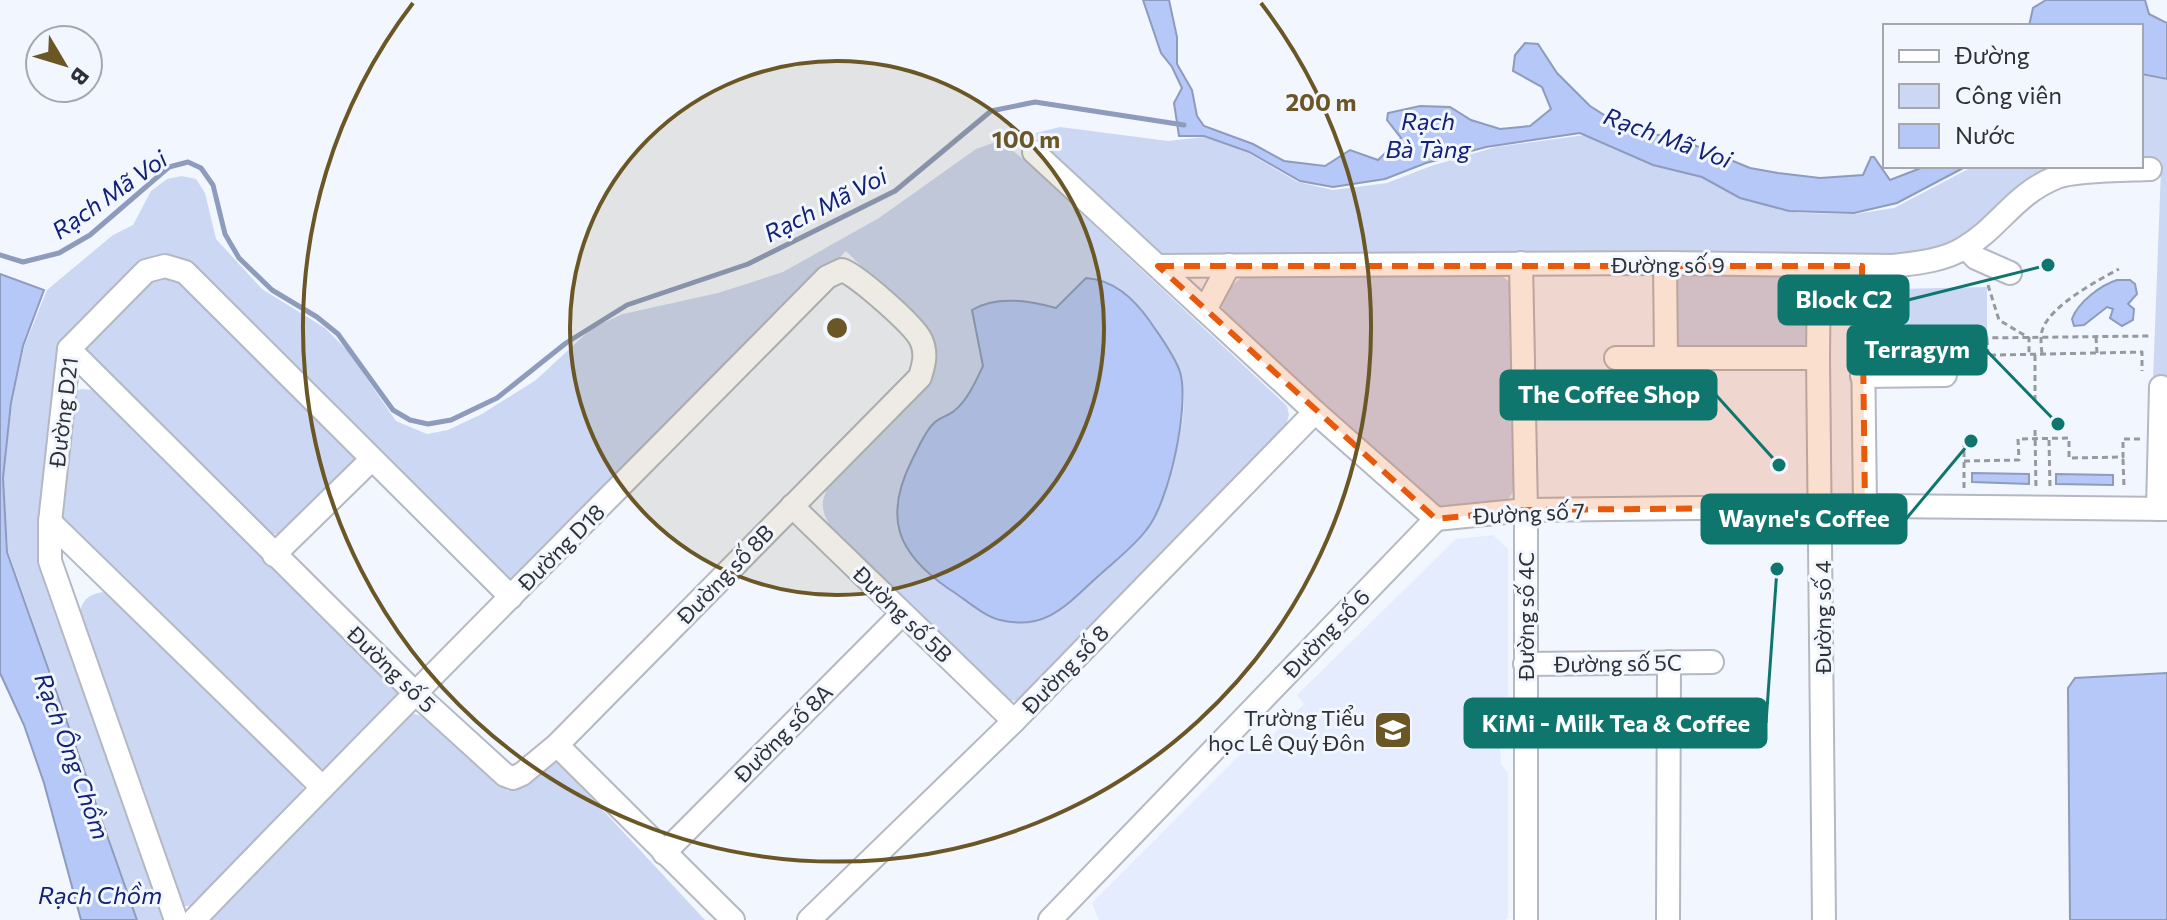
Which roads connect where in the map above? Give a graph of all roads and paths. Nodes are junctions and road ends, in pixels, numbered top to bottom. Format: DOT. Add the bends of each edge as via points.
graph roads {
  1 [pos="1034,152"];
  2 [pos="2150,169"];
  3 [pos="1966,248"];
  4 [pos="1521,263"];
  5 [pos="1665,263"];
  6 [pos="1229,265"];
  7 [pos="1819,265"];
  8 [pos="1158,266"];
  9 [pos="1862,266"];
  10 [pos="2119,269"];
  11 [pos="2010,273"];
  12 [pos="1985,281"];
  13 [pos="1205,310"];
  14 [pos="1884,332"];
  15 [pos="2149,336"];
  16 [pos="2096,337"];
  17 [pos="1987,338"];
  18 [pos="2029,338"];
  19 [pos="2041,338"];
  20 [pos="69,349"];
  21 [pos="2042,353"];
  22 [pos="2097,353"];
  23 [pos="2029,354"];
  24 [pos="2035,354"];
  25 [pos="1988,355"];
  26 [pos="1666,357"];
  27 [pos="1616,358"];
  28 [pos="1818,358"];
  29 [pos="925,360"];
  30 [pos="1947,365"];
  31 [pos="2142,371"];
  32 [pos="1862,376"];
  33 [pos="2161,387"];
  34 [pos="2035,401"];
  35 [pos="1315,412"];
  36 [pos="2035,430"];
  37 [pos="2049,438"];
  38 [pos="2035,439"];
  39 [pos="2150,439"];
  40 [pos="1964,441"];
  41 [pos="2123,457"];
  42 [pos="371,460"];
  43 [pos="1964,461"];
  44 [pos="1964,488"];
  45 [pos="2124,491"];
  46 [pos="792,506"];
  47 [pos="1822,507"];
  48 [pos="1865,507"];
  49 [pos="2042,508"];
  50 [pos="2163,509"];
  51 [pos="1526,510"];
  52 [pos="1436,519"];
  53 [pos="50,522"];
  54 [pos="274,555"];
  55 [pos="511,597"];
  56 [pos="902,614"];
  57 [pos="1669,662"];
  58 [pos="1712,662"];
  59 [pos="1525,664"];
  60 [pos="415,693"];
  61 [pos="1014,721"];
  62 [pos="557,745"];
  63 [pos="513,778"];
  64 [pos="322,787"];
  65 [pos="664,853"];
  66 [pos="176,920"];
  67 [pos="194,920"];
  68 [pos="733,920"];
  69 [pos="809,920"];
  70 [pos="1050,920"];
  71 [pos="1526,920"];
  72 [pos="1668,920"];
  73 [pos="1824,920"];
  1 -- 8 [label="street"];
  2 -- 3 [label="street, Đường số 9" via="2060,175 2022,196"];
  3 -- 9 [label="street, Đường số 9" via="1922,263"];
  3 -- 11 [label="street"];
  4 -- 5 [label="street, Đường số 9"];
  4 -- 6 [label="street, Đường số 9"];
  4 -- 51 [label="street, Đường số 4C"];
  5 -- 7 [label="street, Đường số 9"];
  5 -- 26 [label="street"];
  6 -- 8 [label="street, Đường số 9"];
  6 -- 13 [label="street"];
  7 -- 9 [label="street, Đường số 9"];
  7 -- 28 [label="street, Đường số 4"];
  8 -- 13 [label="street"];
  9 -- 32 [label="street"];
  10 -- 19 [label="path" via="2057,311 2043,326"];
  12 -- 18 [label="path" via="1999,320"];
  13 -- 35 [label="street"];
  14 -- 17 [label="path" via="1898,339"];
  15 -- 16 [label="path"];
  16 -- 19 [label="path"];
  16 -- 22 [label="path"];
  17 -- 18 [label="path"];
  17 -- 25 [label="path"];
  18 -- 19 [label="path"];
  18 -- 23 [label="path"];
  19 -- 21 [label="path"];
  20 -- 42 [label="street, Đường D21" via="146,271 165,266 185,272"];
  20 -- 53 [label="street, Đường D21"];
  20 -- 54 [label="street, Đường số 5"];
  21 -- 22 [label="path"];
  21 -- 24 [label="path"];
  22 -- 31 [label="path" via="2142,352"];
  23 -- 24 [label="path"];
  23 -- 25 [label="path"];
  24 -- 34 [label="path"];
  25 -- 30 [label="path"];
  26 -- 27 [label="street"];
  26 -- 28 [label="street"];
  28 -- 47 [label="street, Đường số 4"];
  29 -- 46 [label="street, Đường số 8B" via="920,377"];
  29 -- 55 [label="street, Đường D18" via="915,332 857,276 835,272"];
  30 -- 32 [label="street"];
  32 -- 48 [label="street"];
  33 -- 50 [label="street"];
  35 -- 52 [label="street"];
  35 -- 61 [label="street, Đường số 8"];
  36 -- 38 [label="path"];
  37 -- 38 [label="path"];
  37 -- 41 [label="path" via="2069,438 2069,458"];
  37 -- 49 [label="path"];
  38 -- 43 [label="path" via="2018,439 2019,460"];
  38 -- 49 [label="path"];
  39 -- 41 [label="path" via="2123,439"];
  40 -- 43 [label="path"];
  41 -- 45 [label="path"];
  42 -- 54 [label="street"];
  42 -- 55 [label="street, Đường D21"];
  43 -- 44 [label="path"];
  46 -- 56 [label="street, Đường số 5B"];
  46 -- 62 [label="street, Đường số 8B"];
  47 -- 48 [label="street, Đường số 7"];
  47 -- 51 [label="street, Đường số 7"];
  47 -- 73 [label="street, Đường số 4"];
  48 -- 49 [label="street, Đường số 7"];
  49 -- 50 [label="street, Đường số 7"];
  51 -- 52 [label="street, Đường số 7"];
  51 -- 59 [label="street, Đường số 4C"];
  52 -- 70 [label="street, Đường số 6"];
  53 -- 64 [label="street"];
  53 -- 66 [label="street, Đường D21" via="50,561"];
  54 -- 60 [label="street, Đường số 5"];
  55 -- 60 [label="street, Đường D18"];
  56 -- 61 [label="street, Đường số 5B"];
  56 -- 65 [label="street, Đường số 8A"];
  57 -- 58 [label="street, Đường số 5C"];
  57 -- 59 [label="street, Đường số 5C"];
  57 -- 72 [label="street"];
  59 -- 71 [label="street, Đường số 4C"];
  60 -- 63 [label="street, Đường số 5"];
  60 -- 64 [label="street, Đường D18"];
  61 -- 69 [label="street, Đường số 8"];
  62 -- 63 [label="street, Đường số 8B"];
  62 -- 65 [label="street"];
  64 -- 67 [label="street, Đường D18"];
  65 -- 68 [label="street"];
}
